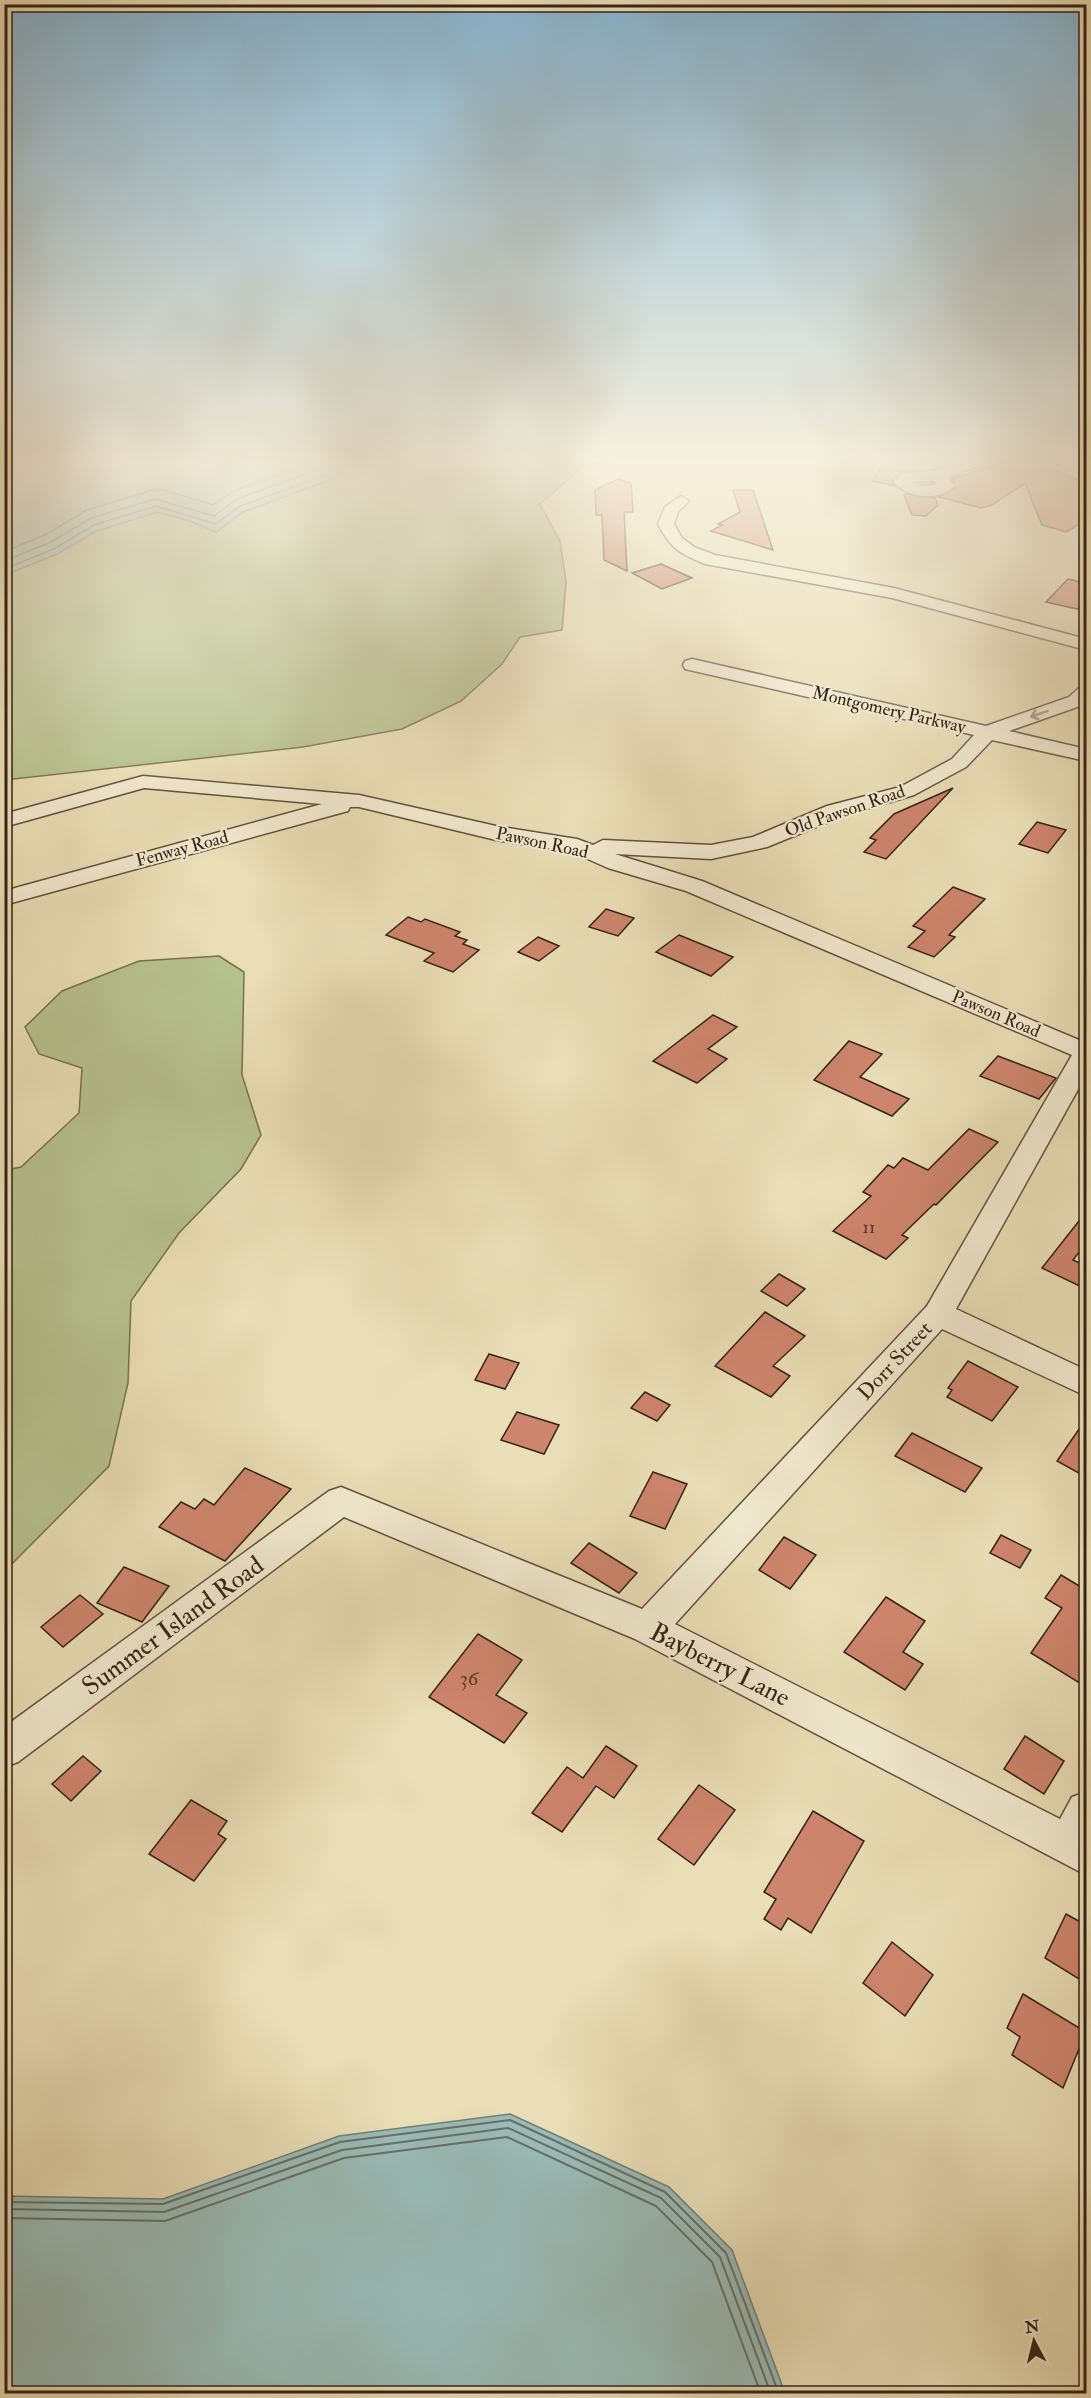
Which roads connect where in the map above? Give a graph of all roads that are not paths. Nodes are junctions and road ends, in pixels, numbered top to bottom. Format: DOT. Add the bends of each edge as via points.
graph roads {
  1 [pos="775,570"];
  2 [pos="1086,645"];
  3 [pos="692,665"];
  4 [pos="1086,692"];
  5 [pos="988,732"];
  6 [pos="1086,755"];
  7 [pos="359,801"];
  8 [pos="4,821"];
  9 [pos="578,846"];
  10 [pos="4,898"];
  11 [pos="1086,1052"];
  12 [pos="938,1314"];
  13 [pos="1086,1384"];
  14 [pos="341,1501"];
  15 [pos="648,1628"];
  16 [pos="4,1750"];
  17 [pos="1086,1810"];
  18 [pos="1077,1850"];
  1 -- 2 [label="street" via="894,593"];
  3 -- 5 [label="street, Montgomery Parkway"];
  4 -- 5 [label="street, Old Pawson Road, one-way" via="1076,701"];
  5 -- 6 [label="street, Montgomery Parkway"];
  5 -- 9 [label="street, Old Pawson Road" via="959,763 907,791 835,811 759,842 711,852"];
  7 -- 8 [label="street, Pawson Road" via="142,782"];
  7 -- 9 [label="street, Pawson Road" via="496,833"];
  7 -- 10 [label="street, Fenway Road"];
  9 -- 11 [label="street, Pawson Road" via="616,863 694,886"];
  11 -- 12 [label="street, Dorr Street"];
  12 -- 13 [label="street"];
  12 -- 15 [label="street, Dorr Street"];
  14 -- 15 [label="street, Bayberry Lane"];
  14 -- 16 [label="street, Summer Island Road"];
  15 -- 18 [label="street, Bayberry Lane"];
  17 -- 18 [label="street"];
}
